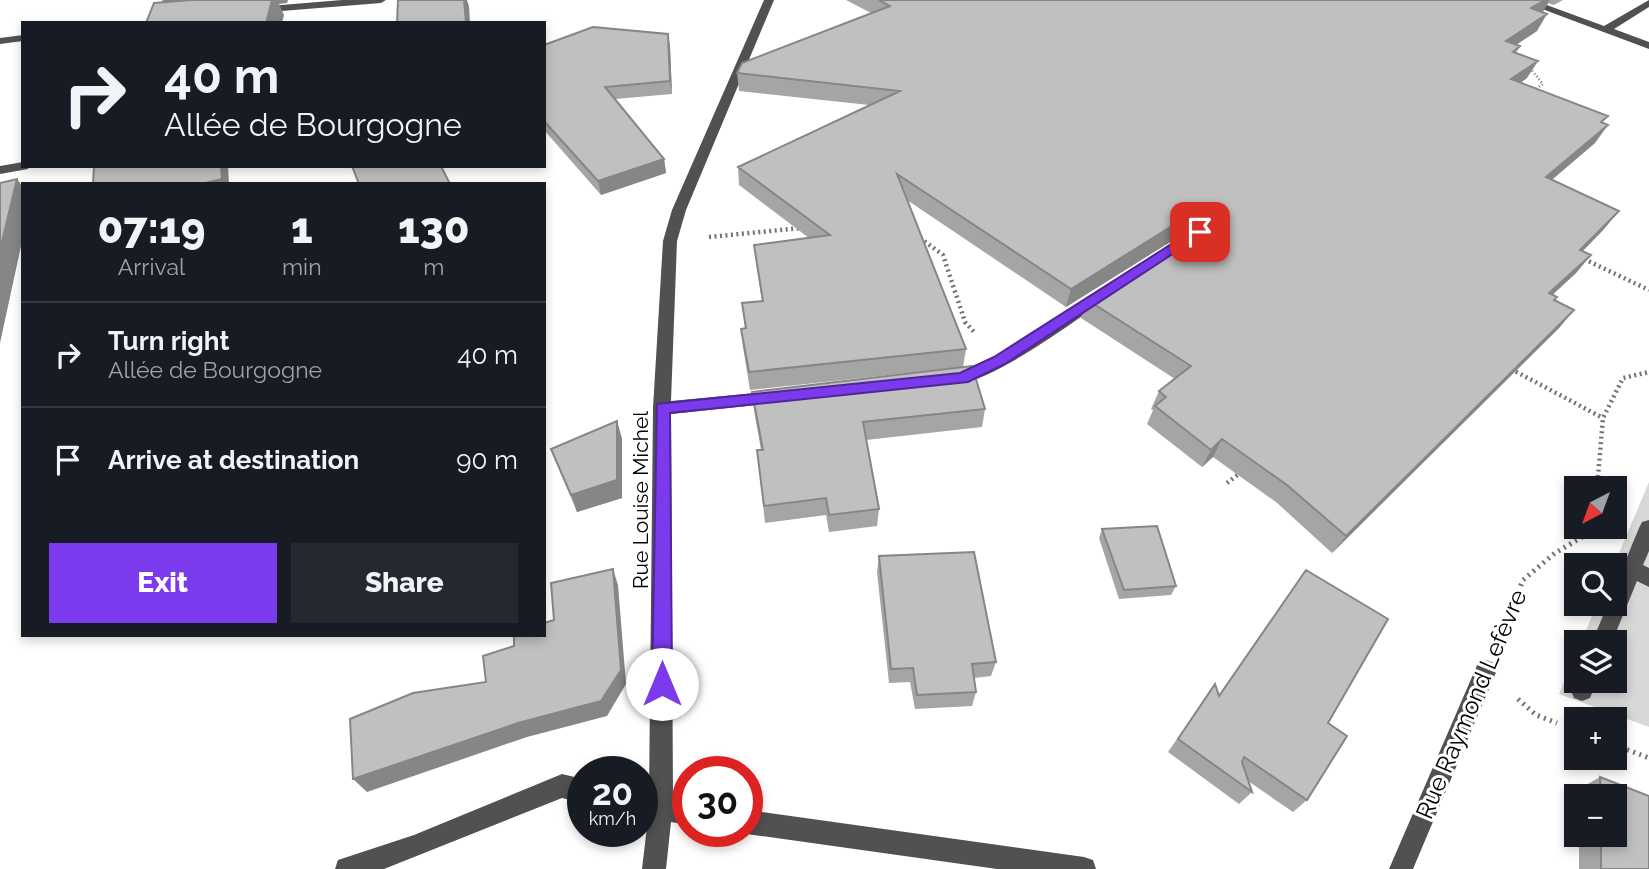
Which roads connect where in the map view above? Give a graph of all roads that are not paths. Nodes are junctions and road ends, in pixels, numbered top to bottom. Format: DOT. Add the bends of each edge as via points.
graph roads {
  1 [pos="381,0"];
  2 [pos="769,0"];
  3 [pos="1523,0"];
  4 [pos="1649,2"];
  5 [pos="242,12"];
  6 [pos="1605,30"];
  7 [pos="21,38"];
  8 [pos="0,41"];
  9 [pos="1649,46"];
  10 [pos="21,166"];
  11 [pos="0,170"];
  12 [pos="1122,282"];
  13 [pos="935,381"];
  14 [pos="799,394"];
  15 [pos="662,408"];
  16 [pos="1649,528"];
  17 [pos="1640,573"];
  18 [pos="1609,630"];
  19 [pos="1486,670"];
  20 [pos="653,756"];
  21 [pos="567,787"];
  22 [pos="763,824"];
  23 [pos="653,847"];
  24 [pos="347,869"];
  25 [pos="654,869"];
  26 [pos="1084,869"];
  27 [pos="1401,869"];
  1 -- 5 [label="street"];
  2 -- 15 [label="street, Rue Louise Michel" via="678,211 670,241"];
  3 -- 6 [label="street"];
  4 -- 6 [label="street"];
  6 -- 9 [label="street"];
  7 -- 8 [label="street"];
  10 -- 11 [label="street"];
  12 -- 13 [label="street" via="999,360 962,378"];
  14 -- 15 [label="street"];
  15 -- 20 [label="street, Rue Louise Michel"];
  16 -- 17 [label="street"];
  17 -- 18 [label="street"];
  19 -- 27 [label="street, Rue Raymond Lefèvre"];
  21 -- 24 [label="street"];
  22 -- 26 [label="street"];
  23 -- 25 [label="street, Rue Louise Michel"];
}
